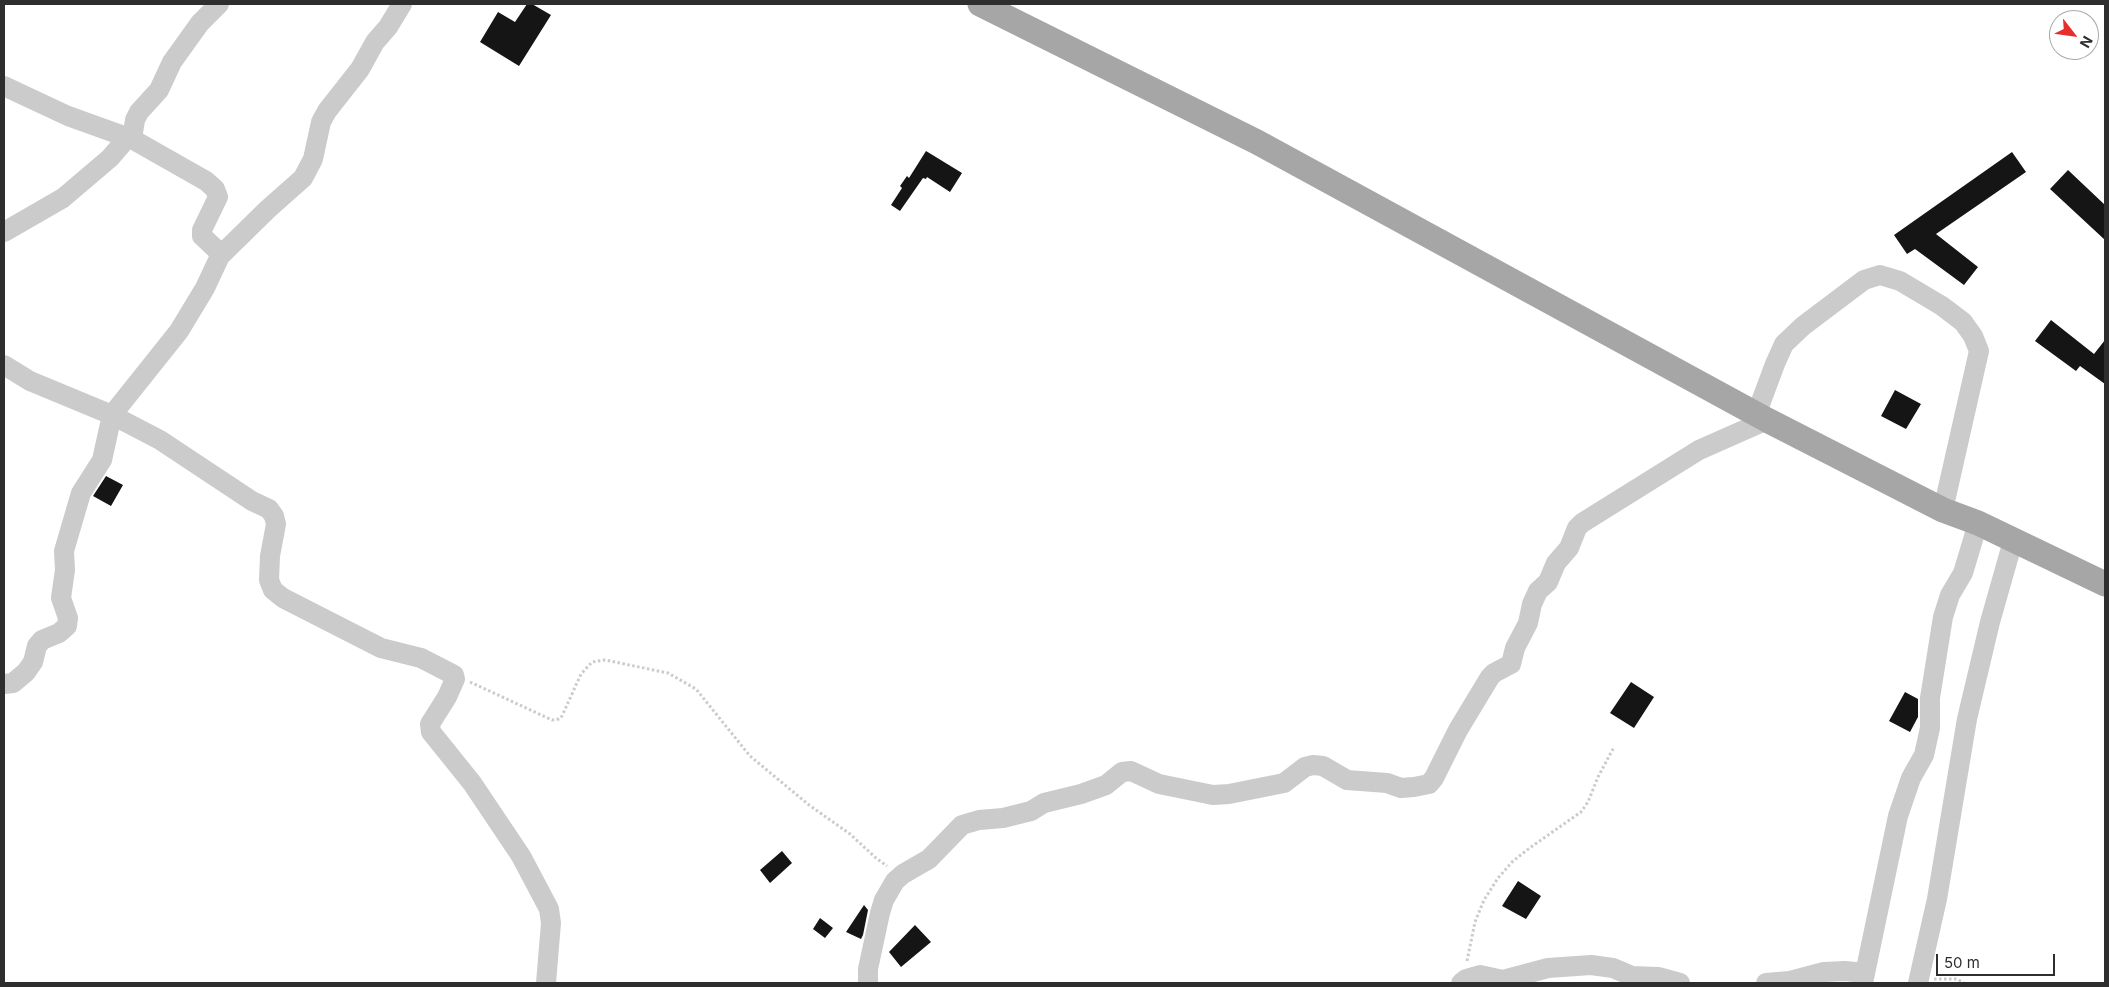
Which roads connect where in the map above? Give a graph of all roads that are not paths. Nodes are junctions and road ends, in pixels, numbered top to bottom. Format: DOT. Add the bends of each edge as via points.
graph roads {
  1 [pos="219,4"];
  2 [pos="402,4"];
  3 [pos="980,4"];
  4 [pos="4,86"];
  5 [pos="130,138"];
  6 [pos="4,232"];
  7 [pos="220,256"];
  8 [pos="4,364"];
  9 [pos="112,415"];
  10 [pos="1762,418"];
  11 [pos="1942,510"];
  12 [pos="1978,523"];
  13 [pos="2013,541"];
  14 [pos="2105,584"];
  15 [pos="4,684"];
  16 [pos="1864,978"];
  17 [pos="1919,978"];
  18 [pos="1463,981"];
  19 [pos="546,983"];
  20 [pos="868,983"];
  21 [pos="1680,983"];
  22 [pos="1766,983"];
  1 -- 5 [label="street" via="200,23 172,62 159,90 139,112"];
  2 -- 7 [label="street" via="327,111 313,159 303,178"];
  3 -- 10 [label="main road" via="1257,142"];
  4 -- 5 [label="street" via="68,116"];
  5 -- 6 [label="street" via="63,198"];
  5 -- 7 [label="street" via="190,171 215,189 218,198 202,236"];
  7 -- 9 [label="street" via="179,331"];
  8 -- 9 [label="street" via="30,381"];
  9 -- 15 [label="street" via="102,460 81,493 64,551 65,570 60,598 68,618 67,626 42,640 26,672 13,683"];
  9 -- 19 [label="street" via="160,440 269,509 276,524 269,580 283,598 381,648 421,658 454,675 447,697 430,724 431,732 472,784 520,856 549,910 551,923"];
  10 -- 11 [label="main road"];
  10 -- 11 [label="street" via="1775,364 1784,344 1864,280 1880,275 1900,281 1963,322 1979,351"];
  10 -- 20 [label="street" via="1699,450 1577,528 1548,582 1538,591 1511,664 1490,677 1429,784 1401,788 1387,783 1347,780 1323,766 1313,765 1305,766 1284,783 1213,795 1159,784 1131,770 1122,772 1106,785 1044,803 1031,811 962,825 934,856 895,881 884,900 868,969"];
  11 -- 12 [label="main road"];
  12 -- 13 [label="main road"];
  12 -- 16 [label="street" via="1963,573 1950,595 1943,617 1930,698 1930,728 1924,755 1911,778 1898,816"];
  13 -- 14 [label="main road"];
  13 -- 17 [label="street" via="1966,719 1937,899"];
  16 -- 22 [label="street" via="1846,970"];
  18 -- 21 [label="street" via="1480,975 1503,980 1548,968 1592,965 1613,968 1632,976 1658,977"];
}
